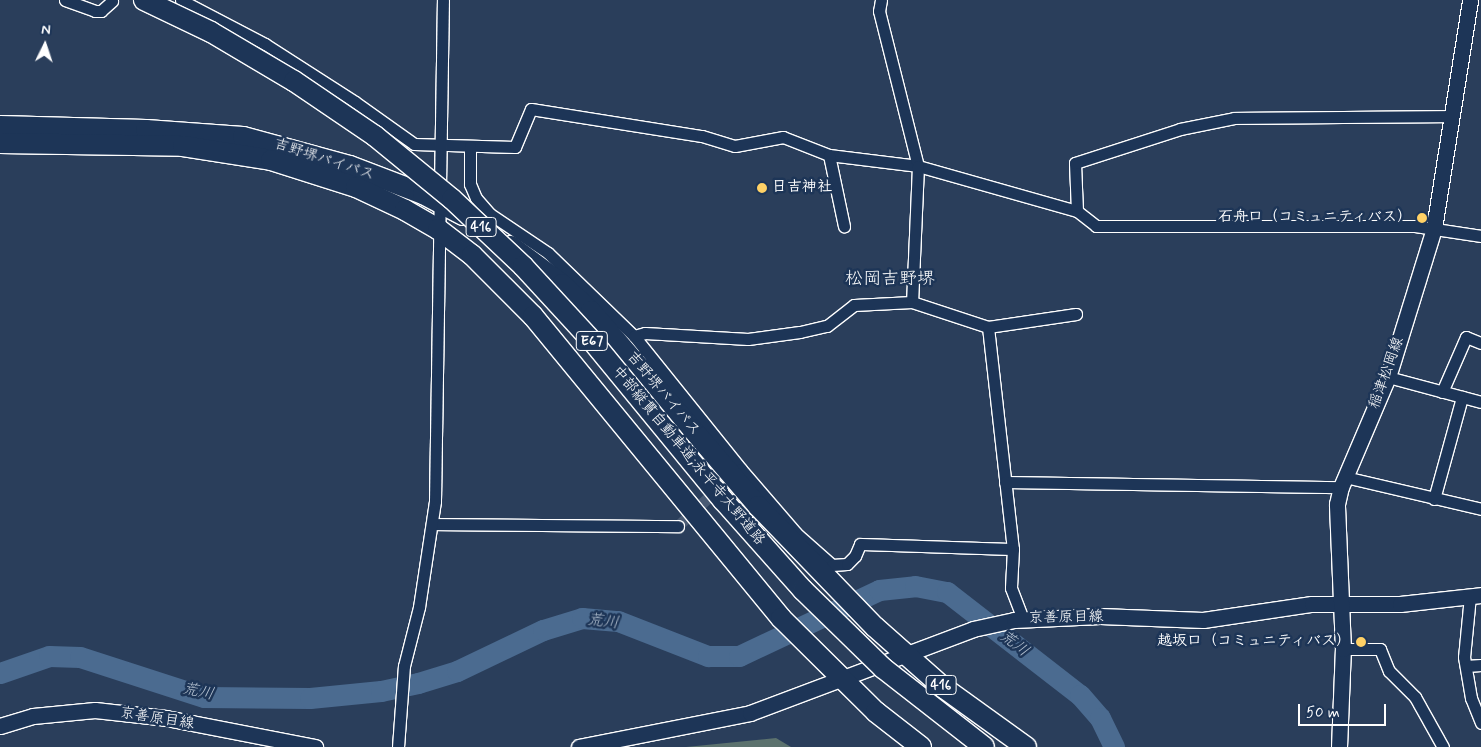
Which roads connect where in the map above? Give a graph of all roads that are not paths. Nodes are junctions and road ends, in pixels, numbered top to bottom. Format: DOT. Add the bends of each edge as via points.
graph roads {
  1 [pos="65,0"];
  2 [pos="144,0"];
  3 [pos="181,0"];
  4 [pos="443,0"];
  5 [pos="881,0"];
  6 [pos="1470,0"];
  7 [pos="112,1"];
  8 [pos="1452,116"];
  9 [pos="0,126"];
  10 [pos="0,143"];
  11 [pos="440,145"];
  12 [pos="470,146"];
  13 [pos="829,155"];
  14 [pos="918,166"];
  15 [pos="439,201"];
  16 [pos="1077,211"];
  17 [pos="844,226"];
  18 [pos="1434,228"];
  19 [pos="438,229"];
  20 [pos="1481,236"];
  21 [pos="912,302"];
  22 [pos="1076,314"];
  23 [pos="988,327"];
  24 [pos="634,336"];
  25 [pos="1481,343"];
  26 [pos="1388,377"];
  27 [pos="1442,392"];
  28 [pos="1462,397"];
  29 [pos="1481,402"];
  30 [pos="1005,482"];
  31 [pos="1343,482"];
  32 [pos="1434,499"];
  33 [pos="1481,510"];
  34 [pos="433,524"];
  35 [pos="678,526"];
  36 [pos="1013,549"];
  37 [pos="1476,596"];
  38 [pos="1342,605"];
  39 [pos="1023,619"];
  40 [pos="1343,649"];
  41 [pos="905,654"];
  42 [pos="1481,665"];
  43 [pos="1466,666"];
  44 [pos="840,679"];
  45 [pos="1481,723"];
  46 [pos="0,726"];
  47 [pos="315,747"];
  48 [pos="398,747"];
  49 [pos="579,747"];
  50 [pos="920,747"];
  51 [pos="984,747"];
  52 [pos="1026,747"];
  53 [pos="1339,747"];
  54 [pos="1444,747"];
  1 -- 7 [label="street" via="95,12"];
  2 -- 51 [label="highway, 中部縦貫自動車道;永平寺大野道路 / E67, bridge" via="211,32 327,102 375,136 459,205 523,266 587,335 723,500 803,590 883,668"];
  3 -- 11 [label="street" via="264,44 414,144"];
  4 -- 11 [label="street"];
  5 -- 14 [label="street" via="879,11"];
  6 -- 8 [label="main road, 稲津松岡線"];
  8 -- 16 [label="street" via="1234,118 1180,129 1075,163"];
  8 -- 18 [label="main road, 稲津松岡線"];
  9 -- 15 [label="highway, 吉野堺バイパス / 416" via="155,130 243,137 350,166"];
  10 -- 19 [label="highway, 吉野堺バイパス / 416" via="183,146 271,160 356,187"];
  11 -- 12 [label="street"];
  11 -- 15 [label="street"];
  12 -- 13 [label="street" via="515,147 531,109 702,136 736,146 783,137"];
  12 -- 24 [label="street" via="470,184 490,214 548,253"];
  13 -- 14 [label="street"];
  13 -- 17 [label="street"];
  14 -- 16 [label="street"];
  14 -- 21 [label="street"];
  15 -- 19 [label="street"];
  15 -- 41 [label="highway, 吉野堺バイパス / 416" via="527,258 591,311 758,506 863,616"];
  16 -- 18 [label="street" via="1096,226"];
  18 -- 20 [label="street"];
  18 -- 26 [label="main road, 稲津松岡線"];
  19 -- 34 [label="street"];
  19 -- 44 [label="highway, 吉野堺バイパス / 416" via="472,255 533,316 781,618"];
  21 -- 23 [label="street"];
  21 -- 24 [label="street" via="854,305 827,326 748,339 645,333"];
  22 -- 23 [label="street"];
  23 -- 30 [label="street"];
  24 -- 36 [label="street" via="738,471 832,565 847,564 860,544"];
  25 -- 27 [label="street" via="1466,337"];
  26 -- 27 [label="street"];
  26 -- 31 [label="main road, 稲津松岡線"];
  27 -- 28 [label="street"];
  28 -- 29 [label="street"];
  28 -- 32 [label="street"];
  30 -- 31 [label="street"];
  30 -- 36 [label="street"];
  31 -- 32 [label="street"];
  31 -- 38 [label="main road, 稲津松岡線" via="1337,548"];
  32 -- 33 [label="street"];
  34 -- 35 [label="street"];
  34 -- 48 [label="street" via="404,666"];
  36 -- 39 [label="street" via="1011,588"];
  37 -- 38 [label="main road, 京善原目線"];
  37 -- 43 [label="street"];
  38 -- 39 [label="main road, 京善原目線" via="1312,604 1203,620 1100,616"];
  38 -- 40 [label="main road, 稲津松岡線"];
  39 -- 41 [label="main road, 京善原目線" via="973,629"];
  40 -- 53 [label="main road, 稲津松岡線"];
  40 -- 54 [label="street" via="1380,649 1389,671 1415,697"];
  41 -- 44 [label="main road, 京善原目線"];
  41 -- 52 [label="highway, 吉野堺バイパス / 416" via="944,688"];
  42 -- 43 [label="street"];
  43 -- 45 [label="street" via="1471,698"];
  44 -- 49 [label="main road, 京善原目線" via="758,711"];
  44 -- 50 [label="highway, 吉野堺バイパス / 416"];
  46 -- 47 [label="main road, 京善原目線" via="33,716 95,710 166,718"];
}
